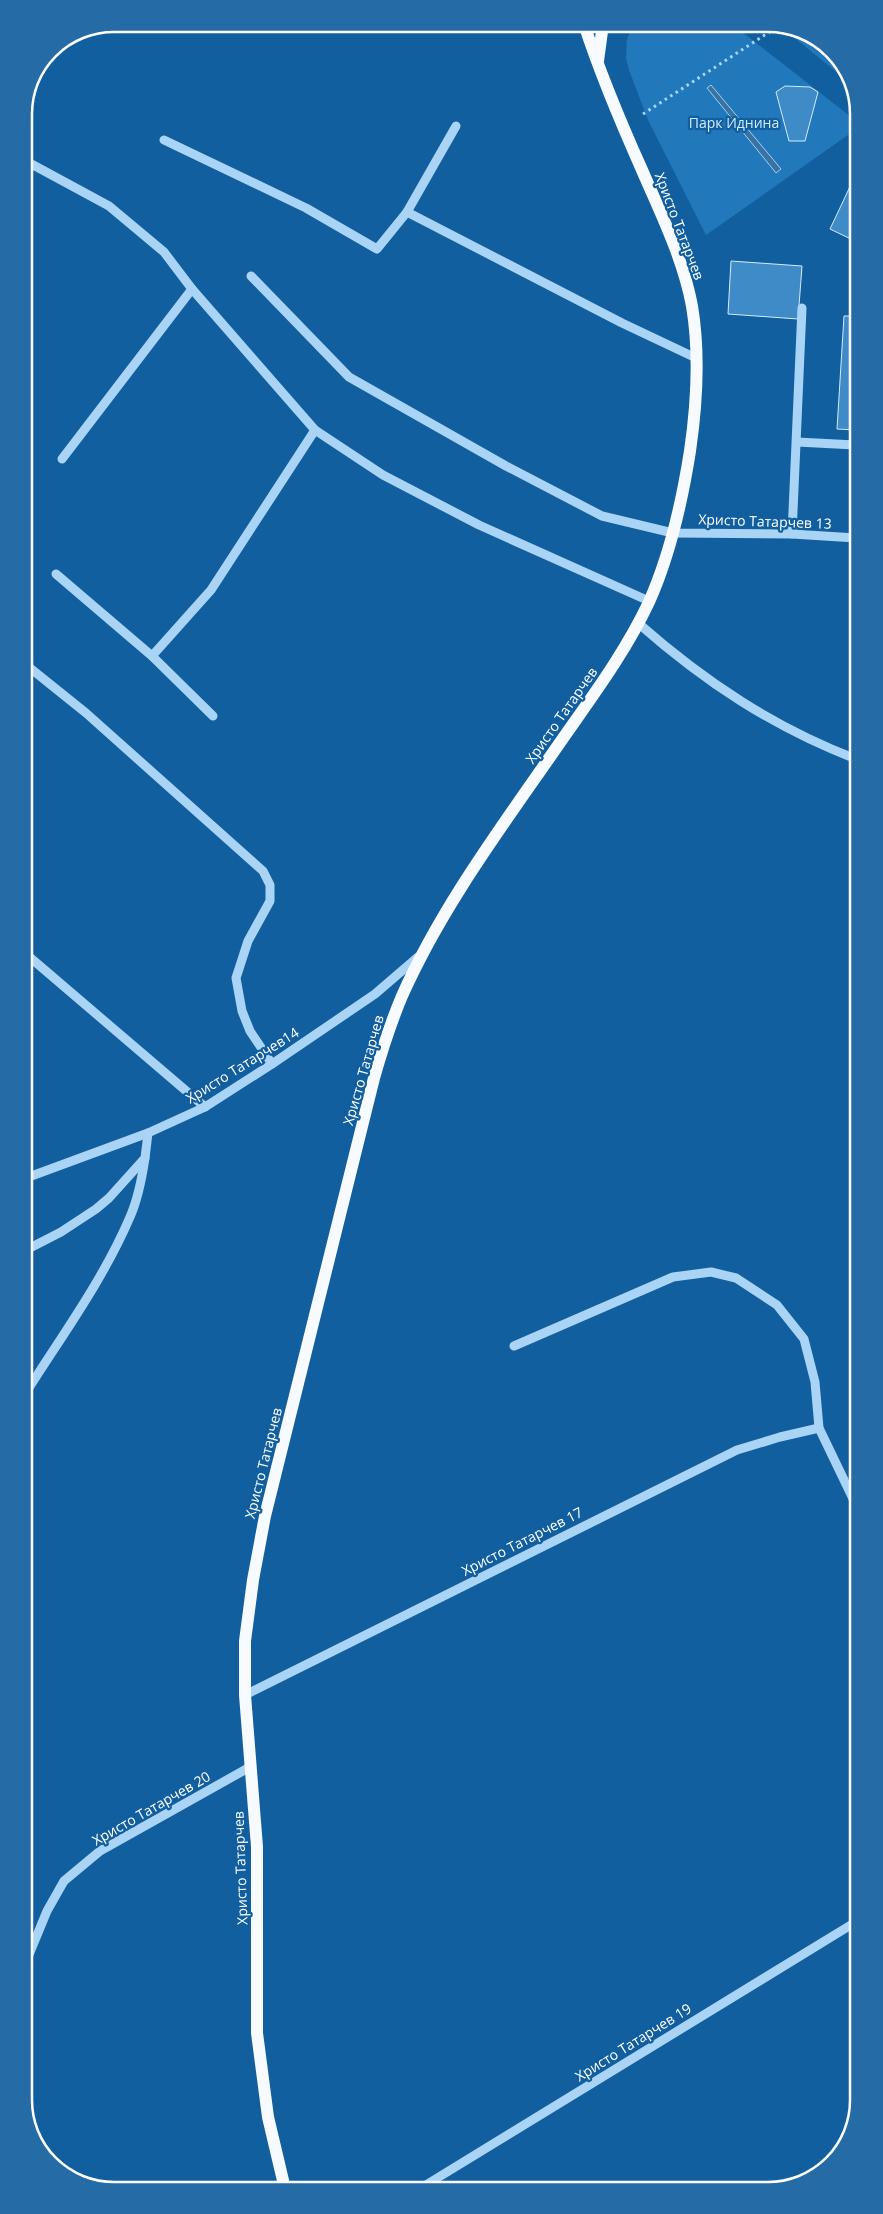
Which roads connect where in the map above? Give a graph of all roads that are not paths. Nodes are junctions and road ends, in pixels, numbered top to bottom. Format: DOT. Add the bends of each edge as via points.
graph roads {
  1 [pos="583,33"];
  2 [pos="587,33"];
  3 [pos="602,33"];
  4 [pos="590,42"];
  5 [pos="598,61"];
  6 [pos="456,126"];
  7 [pos="164,140"];
  8 [pos="33,165"];
  9 [pos="407,212"];
  10 [pos="251,276"];
  11 [pos="192,289"];
  12 [pos="802,308"];
  13 [pos="696,358"];
  14 [pos="315,430"];
  15 [pos="797,442"];
  16 [pos="851,445"];
  17 [pos="62,459"];
  18 [pos="673,533"];
  19 [pos="792,534"];
  20 [pos="851,538"];
  21 [pos="56,574"];
  22 [pos="649,601"];
  23 [pos="638,623"];
  24 [pos="152,656"];
  25 [pos="33,670"];
  26 [pos="213,716"];
  27 [pos="851,758"];
  28 [pos="424,952"];
  29 [pos="33,960"];
  30 [pos="272,1064"];
  31 [pos="205,1107"];
  32 [pos="148,1133"];
  33 [pos="145,1158"];
  34 [pos="32,1176"];
  35 [pos="32,1247"];
  36 [pos="514,1346"];
  37 [pos="32,1383"];
  38 [pos="819,1428"];
  39 [pos="851,1494"];
  40 [pos="244,1696"];
  41 [pos="250,1767"];
  42 [pos="851,1925"];
  43 [pos="32,1947"];
  44 [pos="284,2181"];
  45 [pos="432,2181"];
  1 -- 4 [label="main road, Христо Татарчев"];
  2 -- 4 [label="main road, Христо Татарчев"];
  3 -- 5 [label="main road"];
  4 -- 5 [label="main road, Христо Татарчев"];
  5 -- 13 [label="main road, Христо Татарчев" via="618,117 682,264 692,308"];
  6 -- 9 [label="street"];
  7 -- 9 [label="street" via="306,208 377,249"];
  8 -- 11 [label="street" via="109,206 164,252"];
  9 -- 13 [label="street"];
  10 -- 18 [label="street, Христо Татарчев 13" via="349,377 602,516"];
  11 -- 14 [label="street"];
  11 -- 17 [label="street"];
  12 -- 15 [label="street"];
  13 -- 18 [label="main road, Христо Татарчев" via="693,431"];
  14 -- 22 [label="street" via="382,475 480,525"];
  14 -- 24 [label="street" via="211,590"];
  15 -- 16 [label="street"];
  15 -- 19 [label="street"];
  18 -- 19 [label="street, Христо Татарчев 13"];
  18 -- 22 [label="main road, Христо Татарчев"];
  19 -- 20 [label="street, Христо Татарчев 13"];
  21 -- 24 [label="street"];
  22 -- 23 [label="main road, Христо Татарчев"];
  23 -- 27 [label="street" via="694,670 744,704"];
  23 -- 28 [label="main road, Христо Татарчев" via="609,673 462,887"];
  24 -- 26 [label="street"];
  25 -- 30 [label="street" via="263,870 270,885 270,901 248,941 236,978 242,1011"];
  28 -- 30 [label="street, Христо Татарчев14" via="375,994"];
  28 -- 40 [label="main road, Христо Татарчев" via="393,1018 374,1078 265,1516 253,1580"];
  29 -- 31 [label="street"];
  30 -- 31 [label="street, Христо Татарчев14"];
  31 -- 32 [label="street, Христо Татарчев14"];
  32 -- 33 [label="street"];
  32 -- 34 [label="street, Христо Татарчев14"];
  33 -- 35 [label="street" via="96,1209"];
  33 -- 37 [label="street" via="131,1217 88,1299"];
  36 -- 38 [label="street" via="672,1277 711,1272 736,1278 777,1305 804,1339 815,1382"];
  38 -- 39 [label="street"];
  38 -- 40 [label="street, Христо Татарчев 17" via="737,1450"];
  40 -- 41 [label="main road, Христо Татарчев"];
  41 -- 43 [label="street, Христо Татарчев 20" via="100,1851 64,1881"];
  41 -- 44 [label="main road, Христо Татарчев" via="258,1847 257,2032 268,2117"];
  42 -- 45 [label="street, Христо Татарчев 19"];
}
